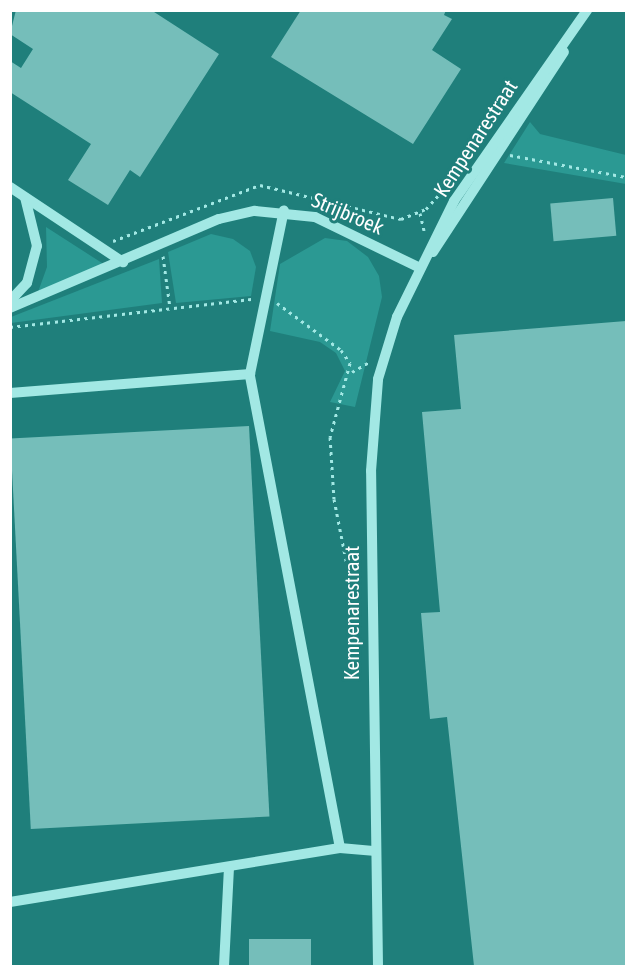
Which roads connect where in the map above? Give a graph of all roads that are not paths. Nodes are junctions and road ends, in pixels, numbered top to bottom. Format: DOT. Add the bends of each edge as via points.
graph roads {
  1 [pos="588,10"];
  2 [pos="571,35"];
  3 [pos="10,187"];
  4 [pos="25,196"];
  5 [pos="284,210"];
  6 [pos="123,262"];
  7 [pos="420,268"];
  8 [pos="10,301"];
  9 [pos="10,308"];
  10 [pos="250,374"];
  11 [pos="10,393"];
  12 [pos="340,848"];
  13 [pos="376,851"];
  14 [pos="229,867"];
  15 [pos="10,902"];
  16 [pos="224,966"];
  17 [pos="378,966"];
  1 -- 2 [label="street, Kempenarestraat"];
  2 -- 7 [label="street, Kempenarestraat" via="503,151"];
  2 -- 7 [label="street, Kempenarestraat" via="473,172"];
  3 -- 4 [label="street"];
  4 -- 6 [label="street"];
  4 -- 8 [label="street" via="37,246 27,283"];
  5 -- 6 [label="street, Strijbroek" via="239,213"];
  5 -- 7 [label="street, Strijbroek" via="334,225"];
  5 -- 10 [label="street"];
  6 -- 9 [label="street, Strijbroek"];
  7 -- 13 [label="street, Kempenarestraat" via="386,349 372,425"];
  10 -- 11 [label="street"];
  10 -- 12 [label="street"];
  12 -- 13 [label="street"];
  12 -- 14 [label="street"];
  13 -- 17 [label="street, Kempenarestraat"];
  14 -- 15 [label="street"];
  14 -- 16 [label="street"];
}
